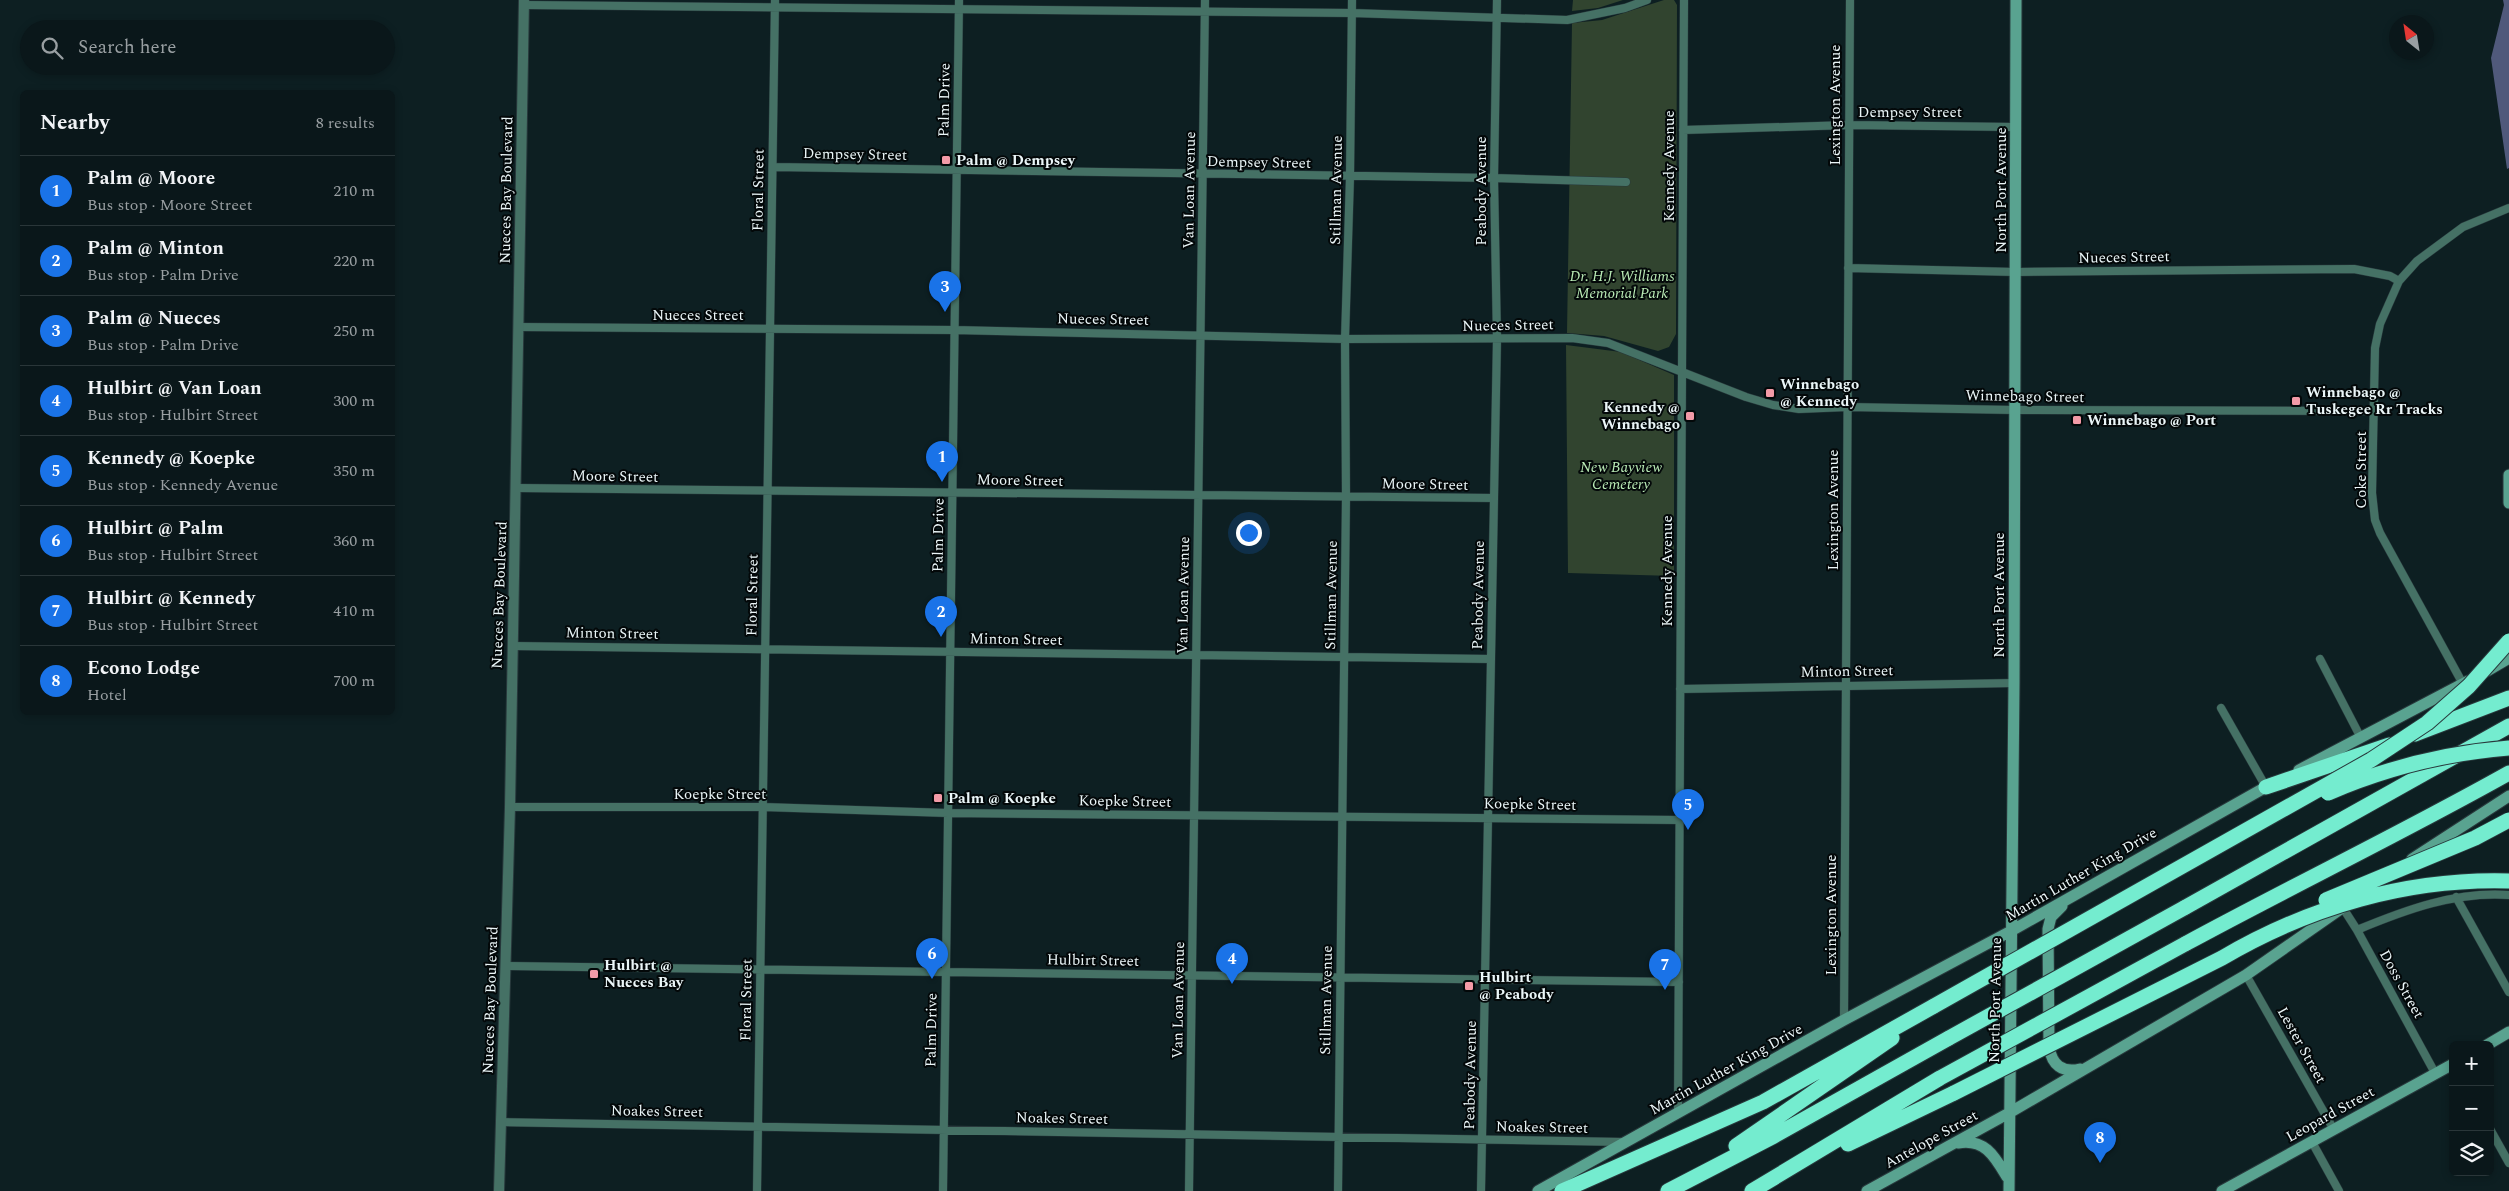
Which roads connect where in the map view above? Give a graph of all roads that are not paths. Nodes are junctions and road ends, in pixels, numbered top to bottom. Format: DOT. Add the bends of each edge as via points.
graph roads {
  1 [pos="959,0"];
  2 [pos="1205,0"];
  3 [pos="1352,0"];
  4 [pos="1497,0"];
  5 [pos="1647,0"];
  6 [pos="1684,0"];
  7 [pos="1850,0"];
  8 [pos="2016,0"];
  9 [pos="524,2"];
  10 [pos="775,4"];
  11 [pos="959,9"];
  12 [pos="1205,13"];
  13 [pos="1352,13"];
  14 [pos="1496,18"];
  15 [pos="1849,125"];
  16 [pos="2016,127"];
  17 [pos="1683,130"];
  18 [pos="772,167"];
  19 [pos="957,170"];
  20 [pos="1203,174"];
  21 [pos="1350,177"];
  22 [pos="1494,178"];
  23 [pos="1626,182"];
  24 [pos="2509,208"];
  25 [pos="1848,268"];
  26 [pos="2016,272"];
  27 [pos="2399,281"];
  28 [pos="518,327"];
  29 [pos="770,329"];
  30 [pos="954,330"];
  31 [pos="1201,335"];
  32 [pos="1345,339"];
  33 [pos="1496,339"];
  34 [pos="1681,373"];
  35 [pos="1847,407"];
  36 [pos="2015,410"];
  37 [pos="2375,411"];
  38 [pos="2509,475"];
  39 [pos="517,488"];
  40 [pos="768,491"];
  41 [pos="952,493"];
  42 [pos="1198,495"];
  43 [pos="1346,497"];
  44 [pos="1494,498"];
  45 [pos="2509,503"];
  46 [pos="2509,641"];
  47 [pos="512,646"];
  48 [pos="765,649"];
  49 [pos="950,652"];
  50 [pos="1196,655"];
  51 [pos="1344,657"];
  52 [pos="2509,658"];
  53 [pos="1491,659"];
  54 [pos="2320,659"];
  55 [pos="2014,683"];
  56 [pos="2463,684"];
  57 [pos="1846,685"];
  58 [pos="1680,688"];
  59 [pos="2509,698"];
  60 [pos="2221,708"];
  61 [pos="2509,726"];
  62 [pos="2361,738"];
  63 [pos="2509,748"];
  64 [pos="2509,773"];
  65 [pos="2266,787"];
  66 [pos="2509,796"];
  67 [pos="510,807"];
  68 [pos="763,807"];
  69 [pos="948,813"];
  70 [pos="1194,816"];
  71 [pos="1488,817"];
  72 [pos="1342,818"];
  73 [pos="1679,820"];
  74 [pos="2509,820"];
  75 [pos="2249,829"];
  76 [pos="2509,881"];
  77 [pos="2074,895"];
  78 [pos="2509,895"];
  79 [pos="2456,897"];
  80 [pos="2343,908"];
  81 [pos="2357,930"];
  82 [pos="2011,932"];
  83 [pos="2254,939"];
  84 [pos="506,966"];
  85 [pos="760,969"];
  86 [pos="946,972"];
  87 [pos="1192,975"];
  88 [pos="2246,975"];
  89 [pos="1340,977"];
  90 [pos="1485,979"];
  91 [pos="1678,982"];
  92 [pos="2509,992"];
  93 [pos="1934,1006"];
  94 [pos="1844,1020"];
  95 [pos="2509,1032"];
  96 [pos="2494,1041"];
  97 [pos="2449,1066"];
  98 [pos="2086,1067"];
  99 [pos="2436,1074"];
  100 [pos="1678,1112"];
  101 [pos="2009,1113"];
  102 [pos="500,1122"];
  103 [pos="758,1126"];
  104 [pos="943,1130"];
  105 [pos="2334,1130"];
  106 [pos="2491,1131"];
  107 [pos="1190,1134"];
  108 [pos="1338,1137"];
  109 [pos="1482,1140"];
  110 [pos="1624,1142"];
  111 [pos="2312,1142"];
  112 [pos="1951,1144"];
  113 [pos="2509,1163"];
  114 [pos="1776,1178"];
  115 [pos="2008,1179"];
  116 [pos="1688,1180"];
  117 [pos="499,1191"];
  118 [pos="757,1191"];
  119 [pos="942,1191"];
  120 [pos="1189,1191"];
  121 [pos="1338,1191"];
  122 [pos="1481,1191"];
  123 [pos="1538,1191"];
  124 [pos="1562,1191"];
  125 [pos="1668,1191"];
  126 [pos="1752,1191"];
  127 [pos="1867,1191"];
  128 [pos="2009,1191"];
  129 [pos="2222,1191"];
  130 [pos="2339,1191"];
  1 -- 11 [label="street, Palm Drive"];
  2 -- 12 [label="street, Van Loan Avenue"];
  3 -- 13 [label="street, Stillman Avenue"];
  4 -- 14 [label="street, Peabody Avenue"];
  5 -- 14 [label="street" via="1567,20"];
  6 -- 17 [label="street, Kennedy Avenue"];
  7 -- 15 [label="street, Lexington Avenue"];
  8 -- 16 [label="main road, North Port Avenue"];
  9 -- 10 [label="street"];
  9 -- 28 [label="street, Nueces Bay Boulevard"];
  10 -- 11 [label="street"];
  10 -- 18 [label="street, Floral Street"];
  11 -- 12 [label="street"];
  11 -- 19 [label="street, Palm Drive"];
  12 -- 13 [label="street"];
  12 -- 20 [label="street, Van Loan Avenue"];
  13 -- 14 [label="street"];
  13 -- 21 [label="street, Stillman Avenue"];
  14 -- 22 [label="street, Peabody Avenue"];
  15 -- 16 [label="street, Dempsey Street"];
  15 -- 17 [label="street, Dempsey Street"];
  15 -- 25 [label="street, Lexington Avenue"];
  16 -- 26 [label="main road, North Port Avenue"];
  17 -- 34 [label="street, Kennedy Avenue"];
  18 -- 19 [label="street, Dempsey Street"];
  18 -- 29 [label="street, Floral Street"];
  19 -- 20 [label="street, Dempsey Street"];
  19 -- 30 [label="street, Palm Drive"];
  20 -- 21 [label="street, Dempsey Street"];
  20 -- 31 [label="street, Van Loan Avenue"];
  21 -- 22 [label="street, Dempsey Street"];
  21 -- 32 [label="street, Stillman Avenue"];
  22 -- 23 [label="street, Dempsey Street"];
  22 -- 33 [label="street, Peabody Avenue"];
  24 -- 27 [label="street, Coke Street" via="2463,227 2417,261"];
  25 -- 26 [label="street, Nueces Street"];
  25 -- 35 [label="street, Lexington Avenue"];
  26 -- 27 [label="street, Nueces Street" via="2354,269 2390,276"];
  26 -- 36 [label="main road, North Port Avenue"];
  27 -- 37 [label="street, Coke Street" via="2380,324 2376,348"];
  28 -- 29 [label="street, Nueces Street"];
  28 -- 39 [label="street, Nueces Bay Boulevard"];
  29 -- 30 [label="street, Nueces Street"];
  29 -- 40 [label="street, Floral Street"];
  30 -- 31 [label="street, Nueces Street"];
  30 -- 41 [label="street, Palm Drive"];
  31 -- 32 [label="street, Nueces Street"];
  31 -- 42 [label="street, Van Loan Avenue"];
  32 -- 33 [label="street, Nueces Street"];
  32 -- 43 [label="street, Stillman Avenue"];
  33 -- 34 [label="street, Nueces Street" via="1572,338 1608,343 1644,355"];
  33 -- 44 [label="street, Peabody Avenue"];
  34 -- 35 [label="street, Winnebago Street" via="1773,406 1799,409"];
  34 -- 58 [label="street, Kennedy Avenue"];
  35 -- 36 [label="street, Winnebago Street"];
  35 -- 57 [label="street, Lexington Avenue"];
  36 -- 37 [label="street, Winnebago Street"];
  36 -- 55 [label="main road, North Port Avenue"];
  37 -- 56 [label="street, Coke Street" via="2372,493 2375,520"];
  38 -- 45 [label="main road"];
  39 -- 40 [label="street, Moore Street"];
  39 -- 47 [label="street, Nueces Bay Boulevard"];
  40 -- 41 [label="street, Moore Street"];
  40 -- 48 [label="street, Floral Street"];
  41 -- 42 [label="street, Moore Street"];
  41 -- 49 [label="street, Palm Drive"];
  42 -- 43 [label="street, Moore Street"];
  42 -- 50 [label="street, Van Loan Avenue"];
  43 -- 44 [label="street, Moore Street"];
  43 -- 51 [label="street, Stillman Avenue"];
  44 -- 53 [label="street, Peabody Avenue"];
  46 -- 75 [label="highway, bridge" via="2469,686 2427,723 2371,760"];
  47 -- 48 [label="street, Minton Street"];
  47 -- 67 [label="street, Nueces Bay Boulevard"];
  48 -- 49 [label="street, Minton Street"];
  48 -- 68 [label="street, Floral Street"];
  49 -- 50 [label="street, Minton Street"];
  49 -- 69 [label="street, Palm Drive"];
  50 -- 51 [label="street, Minton Street"];
  50 -- 70 [label="street, Van Loan Avenue"];
  51 -- 53 [label="street, Minton Street"];
  51 -- 72 [label="street, Stillman Avenue"];
  52 -- 56 [label="main road, Martin Luther King Drive"];
  53 -- 71 [label="street, Peabody Avenue"];
  54 -- 62 [label="street"];
  55 -- 57 [label="street, Minton Street"];
  55 -- 82 [label="main road, North Port Avenue"];
  56 -- 62 [label="main road, Martin Luther King Drive"];
  57 -- 58 [label="street, Minton Street"];
  57 -- 94 [label="street, Lexington Avenue"];
  58 -- 73 [label="street, Kennedy Avenue"];
  59 -- 65 [label="highway"];
  60 -- 65 [label="street"];
  61 -- 116 [label="highway, bridge" via="1782,1132"];
  62 -- 65 [label="main road, Martin Luther King Drive"];
  63 -- 75 [label="highway, bridge" via="2451,755 2396,767 2356,781"];
  64 -- 114 [label="highway, bridge" via="2375,847 2288,888 1940,1078"];
  65 -- 77 [label="main road, Martin Luther King Drive"];
  66 -- 80 [label="main road, Antelope Street"];
  67 -- 68 [label="street, Koepke Street"];
  67 -- 84 [label="street, Nueces Bay Boulevard"];
  68 -- 69 [label="street, Koepke Street"];
  68 -- 85 [label="street, Floral Street"];
  69 -- 70 [label="street, Koepke Street"];
  69 -- 86 [label="street, Palm Drive"];
  70 -- 72 [label="street, Koepke Street"];
  70 -- 87 [label="street, Van Loan Avenue"];
  71 -- 72 [label="street, Koepke Street"];
  71 -- 73 [label="street, Koepke Street"];
  71 -- 90 [label="street, Peabody Avenue"];
  72 -- 89 [label="street, Stillman Avenue"];
  73 -- 91 [label="street, Kennedy Avenue"];
  74 -- 83 [label="highway, bridge" via="2467,842 2334,896"];
  75 -- 93 [label="highway, bridge"];
  76 -- 83 [label="highway, bridge" via="2426,885 2377,893 2337,905"];
  77 -- 82 [label="main road, Martin Luther King Drive"];
  77 -- 98 [label="main road" via="2051,917 2048,929 2049,1046 2056,1065 2066,1070"];
  78 -- 79 [label="street"];
  79 -- 81 [label="street"];
  79 -- 92 [label="street"];
  80 -- 81 [label="street, Doss Street"];
  80 -- 88 [label="main road, Antelope Street"];
  81 -- 99 [label="street, Doss Street"];
  82 -- 94 [label="main road, Martin Luther King Drive"];
  82 -- 101 [label="main road, North Port Avenue"];
  83 -- 114 [label="highway, bridge" via="1954,1093"];
  84 -- 85 [label="street, Hulbirt Street"];
  84 -- 102 [label="street, Nueces Bay Boulevard"];
  85 -- 86 [label="street, Hulbirt Street"];
  85 -- 103 [label="street, Floral Street"];
  86 -- 87 [label="street, Hulbirt Street"];
  86 -- 104 [label="street, Palm Drive"];
  87 -- 89 [label="street, Hulbirt Street"];
  87 -- 107 [label="street, Van Loan Avenue"];
  88 -- 98 [label="main road, Antelope Street"];
  88 -- 105 [label="street, Lester Street"];
  89 -- 90 [label="street, Hulbirt Street"];
  89 -- 108 [label="street, Stillman Avenue"];
  90 -- 91 [label="street, Hulbirt Street"];
  90 -- 109 [label="street, Peabody Avenue"];
  91 -- 100 [label="street, Kennedy Avenue"];
  93 -- 116 [label="highway"];
  93 -- 124 [label="highway" via="1763,1102"];
  94 -- 100 [label="main road, Martin Luther King Drive"];
  95 -- 96 [label="main road"];
  97 -- 99 [label="main road, Leopard Street"];
  98 -- 101 [label="main road, Antelope Street"];
  99 -- 105 [label="main road, Leopard Street"];
  100 -- 110 [label="main road, Martin Luther King Drive"];
  101 -- 112 [label="main road, Antelope Street"];
  101 -- 115 [label="main road, North Port Avenue"];
  102 -- 103 [label="street, Noakes Street"];
  102 -- 117 [label="street, Nueces Bay Boulevard"];
  103 -- 104 [label="street, Noakes Street"];
  103 -- 118 [label="street, Floral Street"];
  104 -- 107 [label="street, Noakes Street"];
  104 -- 119 [label="street, Palm Drive"];
  105 -- 111 [label="main road, Leopard Street"];
  106 -- 113 [label="street"];
  107 -- 108 [label="street, Noakes Street"];
  107 -- 120 [label="street, Van Loan Avenue"];
  108 -- 109 [label="street, Noakes Street"];
  108 -- 121 [label="street, Stillman Avenue"];
  109 -- 110 [label="street, Noakes Street"];
  109 -- 122 [label="street, Peabody Avenue"];
  110 -- 123 [label="main road, Martin Luther King Drive"];
  111 -- 129 [label="main road, Leopard Street"];
  111 -- 130 [label="street"];
  112 -- 115 [label="main road" via="1967,1141 1986,1147"];
  112 -- 127 [label="main road, Antelope Street"];
  114 -- 126 [label="highway"];
  115 -- 128 [label="main road, North Port Avenue"];
  116 -- 125 [label="highway"];
}
